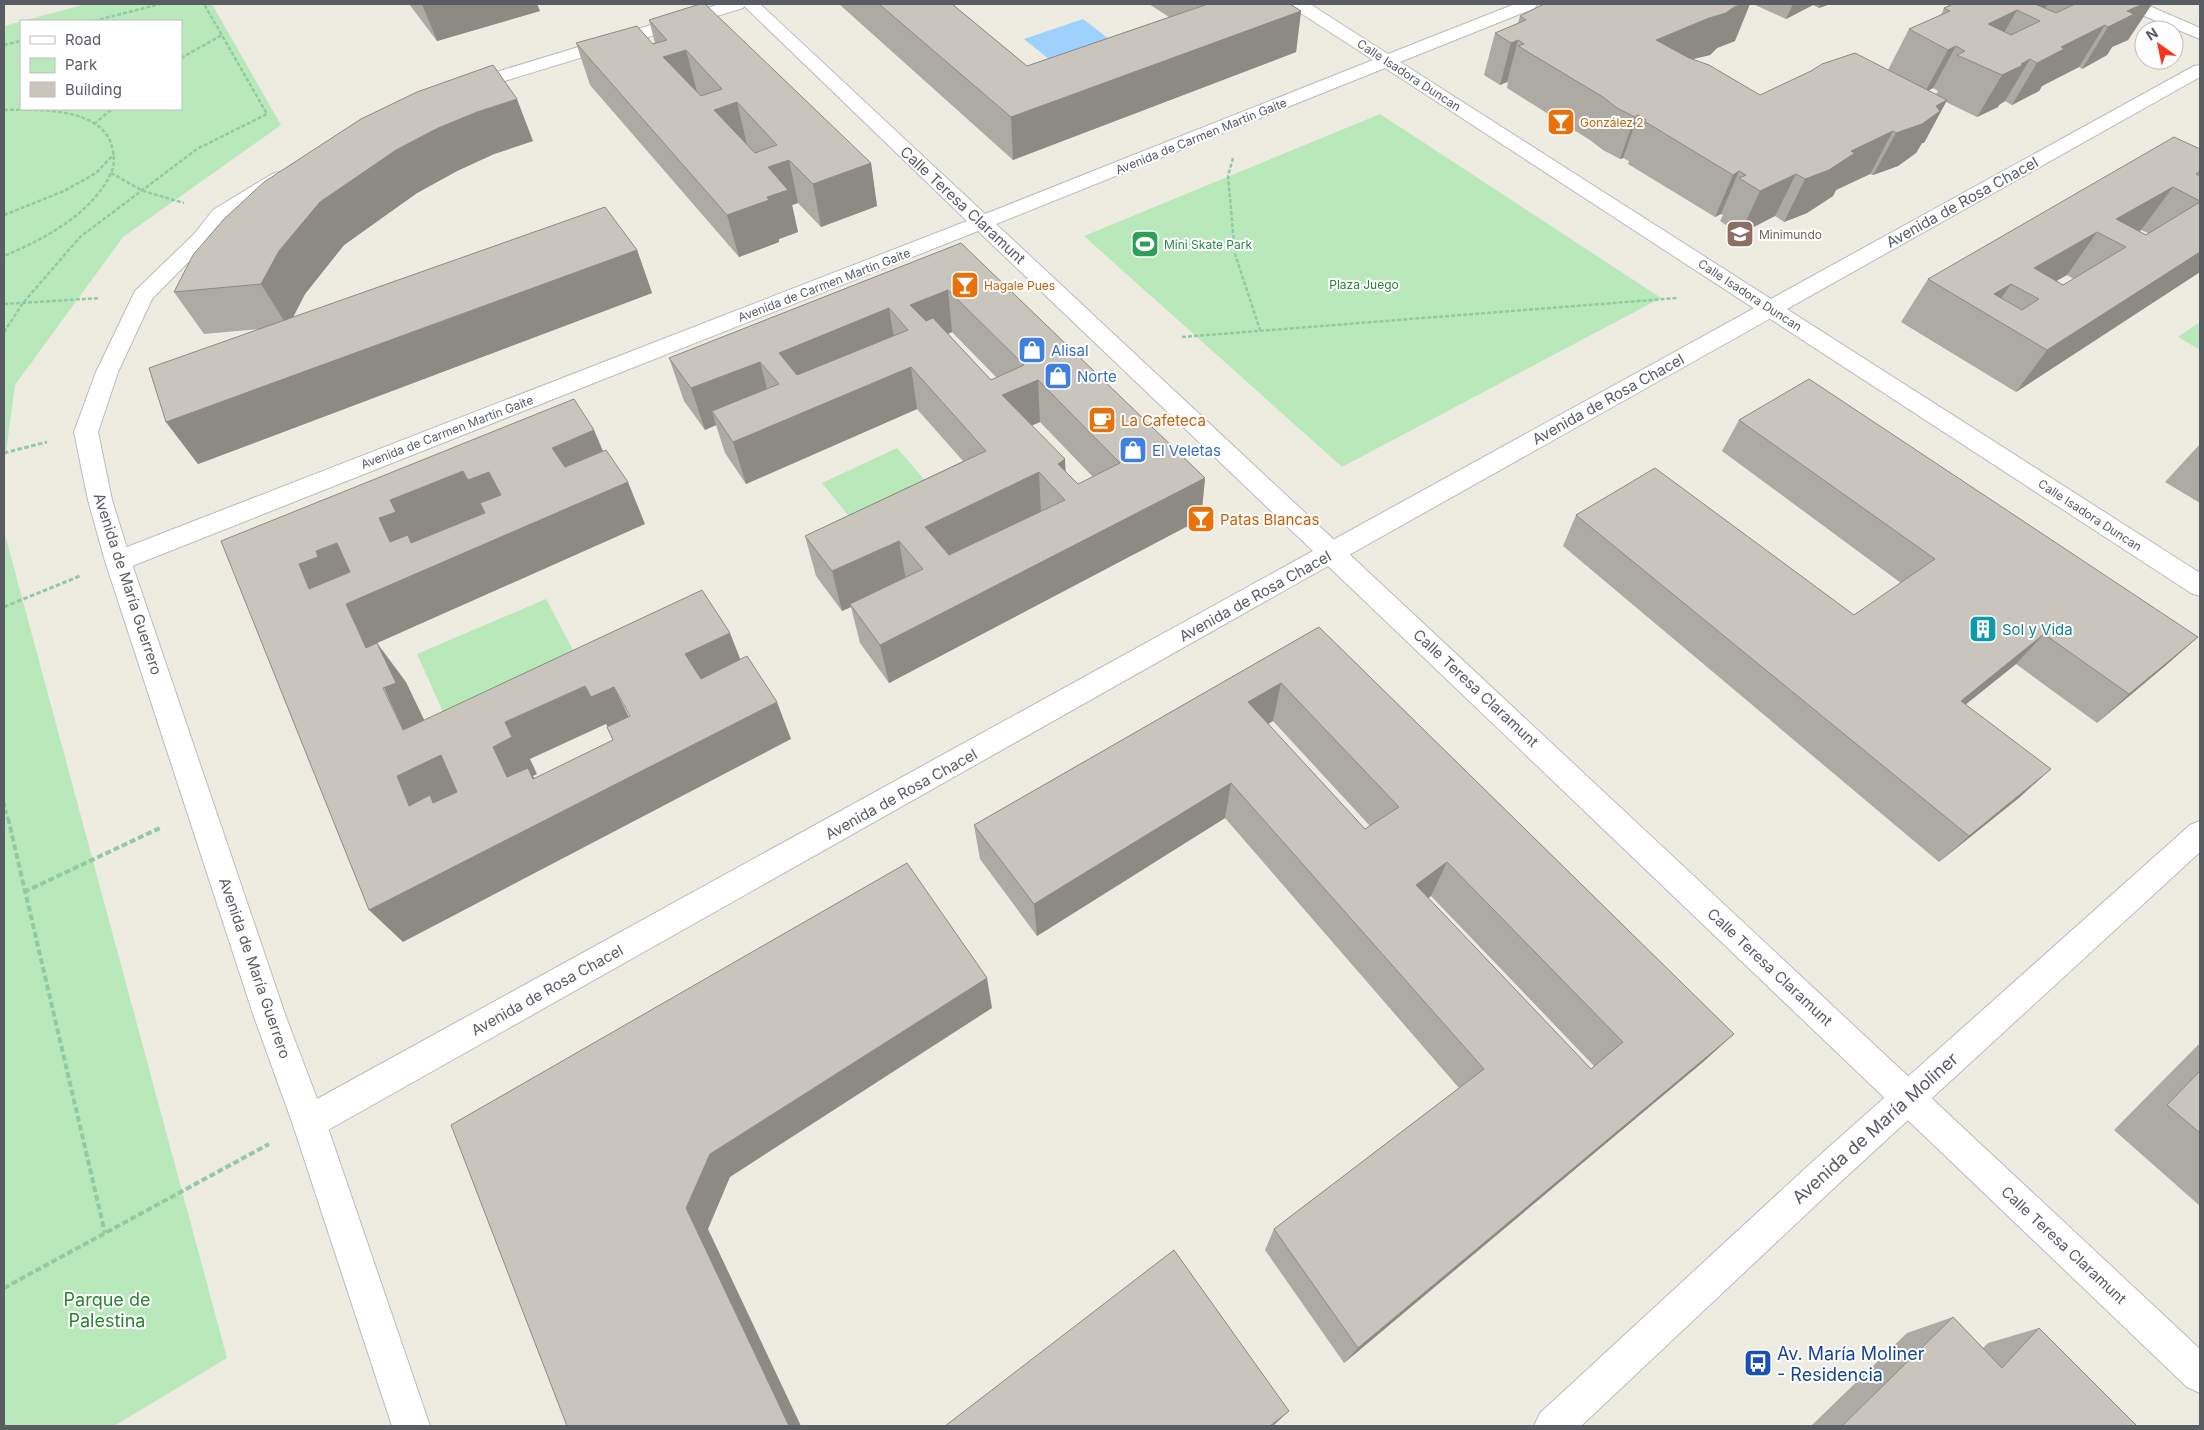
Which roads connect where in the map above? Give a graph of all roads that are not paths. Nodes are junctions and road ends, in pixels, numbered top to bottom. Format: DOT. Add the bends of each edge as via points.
graph roads {
  1 [pos="737,4"];
  2 [pos="750,4"];
  3 [pos="1299,4"];
  4 [pos="1529,4"];
  5 [pos="2131,4"];
  6 [pos="2200,34"];
  7 [pos="1387,61"];
  8 [pos="2200,70"];
  9 [pos="451,92"];
  10 [pos="294,168"];
  11 [pos="982,223"];
  12 [pos="1771,309"];
  13 [pos="1331,553"];
  14 [pos="118,561"];
  15 [pos="2200,586"];
  16 [pos="2200,834"];
  17 [pos="1909,1098"];
  18 [pos="308,1122"];
  19 [pos="2200,1374"];
  20 [pos="411,1426"];
  21 [pos="1553,1426"];
  1 -- 9 [label="street"];
  2 -- 11 [label="street, Calle Teresa Claramunt"];
  3 -- 7 [label="street, Calle Isadora Duncan"];
  4 -- 7 [label="street, Avenida de Carmen Martín Gaite"];
  5 -- 6 [label="street"];
  7 -- 11 [label="street, Avenida de Carmen Martín Gaite"];
  7 -- 12 [label="street, Calle Isadora Duncan"];
  8 -- 12 [label="street, Avenida de Rosa Chacel"];
  10 -- 14 [label="street, Avenida de María Guerrero" via="220,214 202,237 143,296 107,372 86,432 100,500"];
  11 -- 13 [label="street, Calle Teresa Claramunt"];
  11 -- 14 [label="street, Avenida de Carmen Martín Gaite"];
  12 -- 13 [label="street, Avenida de Rosa Chacel"];
  12 -- 15 [label="street, Calle Isadora Duncan"];
  13 -- 17 [label="street, Calle Teresa Claramunt"];
  13 -- 18 [label="street, Avenida de Rosa Chacel"];
  14 -- 18 [label="street, Avenida de María Guerrero"];
  16 -- 17 [label="street, Avenida de María Moliner"];
  17 -- 19 [label="street, Calle Teresa Claramunt"];
  17 -- 21 [label="street, Avenida de María Moliner"];
  18 -- 20 [label="street, Avenida de María Guerrero"];
}
